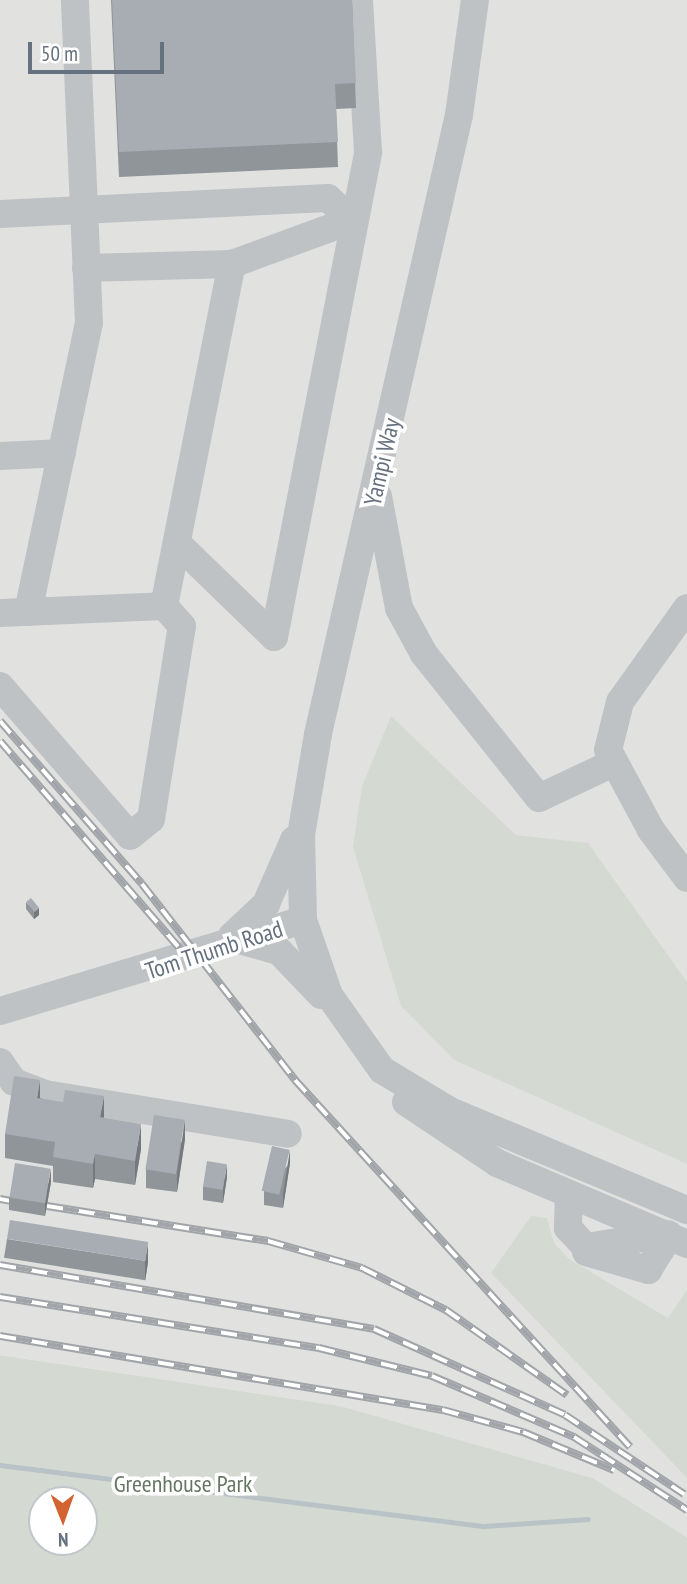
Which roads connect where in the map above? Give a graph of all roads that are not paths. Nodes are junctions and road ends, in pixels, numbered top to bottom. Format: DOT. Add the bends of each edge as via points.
graph roads {
  1 [pos="75,0"];
  2 [pos="359,0"];
  3 [pos="474,1"];
  4 [pos="84,210"];
  5 [pos="0,214"];
  6 [pos="352,220"];
  7 [pos="232,264"];
  8 [pos="86,268"];
  9 [pos="62,453"];
  10 [pos="0,456"];
  11 [pos="376,487"];
  12 [pos="177,543"];
  13 [pos="164,606"];
  14 [pos="687,608"];
  15 [pos="28,612"];
  16 [pos="0,613"];
  17 [pos="0,686"];
  18 [pos="611,764"];
  19 [pos="304,811"];
  20 [pos="687,878"];
  21 [pos="303,920"];
  22 [pos="227,943"];
  23 [pos="0,1012"];
  24 [pos="345,1024"];
  25 [pos="0,1062"];
  26 [pos="382,1070"];
  27 [pos="288,1134"];
  28 [pos="569,1195"];
  29 [pos="679,1206"];
  30 [pos="675,1238"];
  1 -- 4 [label="street"];
  2 -- 6 [label="street" via="368,152"];
  3 -- 11 [label="street, Yampi Way" via="461,103"];
  4 -- 5 [label="street"];
  4 -- 6 [label="street" via="328,198"];
  4 -- 8 [label="street"];
  6 -- 7 [label="street"];
  6 -- 12 [label="street" via="274,637"];
  7 -- 8 [label="street"];
  7 -- 12 [label="street"];
  8 -- 9 [label="street" via="89,323"];
  9 -- 10 [label="street"];
  9 -- 15 [label="street"];
  11 -- 18 [label="street" via="399,608 424,654 538,798"];
  11 -- 19 [label="street, Yampi Way"];
  12 -- 13 [label="street"];
  13 -- 15 [label="street"];
  13 -- 17 [label="street" via="182,626 151,819 130,836"];
  14 -- 18 [label="street" via="620,702 608,732"];
  15 -- 16 [label="street"];
  18 -- 20 [label="street"];
  19 -- 21 [label="street, Yampi Way"];
  19 -- 22 [label="street" via="266,904"];
  21 -- 22 [label="street, Tom Thumb Road"];
  21 -- 24 [label="street, Tom Thumb Road" via="323,983"];
  22 -- 23 [label="street, Tom Thumb Road"];
  22 -- 24 [label="street" via="279,951"];
  24 -- 26 [label="street, Tom Thumb Road"];
  25 -- 27 [label="street" via="14,1082 45,1094"];
  26 -- 28 [label="street, Tom Thumb Road" via="405,1101 443,1130"];
  26 -- 29 [label="street, Tom Thumb Road" via="450,1111"];
  28 -- 29 [label="street" via="607,1188"];
  28 -- 30 [label="street, Tom Thumb Road"];
  28 -- 30 [label="street" via="572,1236 598,1249"];
}
